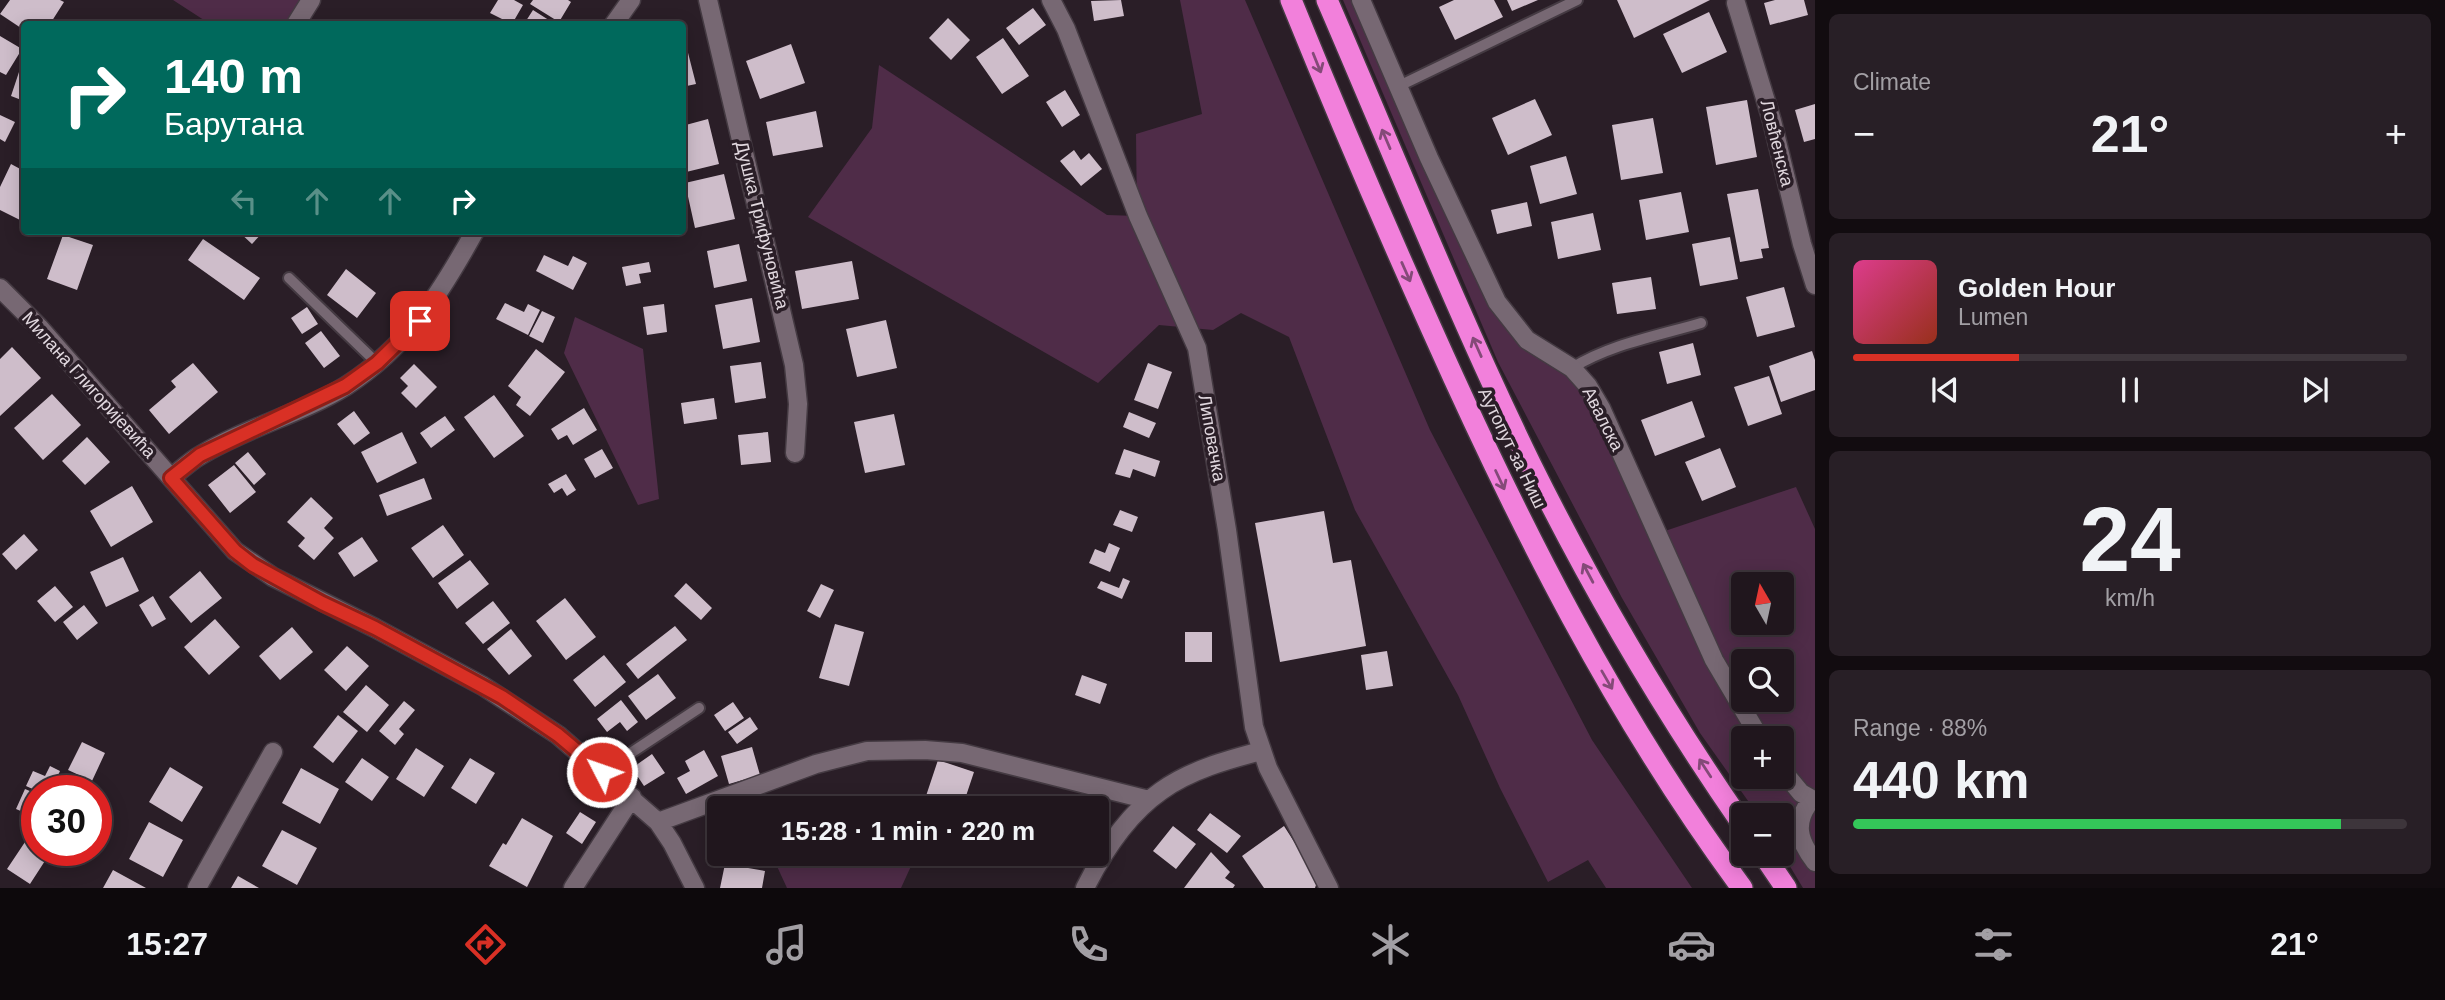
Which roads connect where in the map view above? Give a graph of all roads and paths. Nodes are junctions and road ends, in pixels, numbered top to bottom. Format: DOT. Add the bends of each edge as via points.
graph roads {
  1 [pos="311,0"];
  2 [pos="631,0"];
  3 [pos="708,0"];
  4 [pos="1051,0"];
  5 [pos="1291,0"];
  6 [pos="1327,0"];
  7 [pos="1361,0"];
  8 [pos="1577,0"];
  9 [pos="1736,2"];
  10 [pos="298,21"];
  11 [pos="616,21"];
  12 [pos="1399,86"];
  13 [pos="473,235"];
  14 [pos="289,278"];
  15 [pos="1815,285"];
  16 [pos="0,288"];
  17 [pos="1701,323"];
  18 [pos="377,363"];
  19 [pos="1572,368"];
  20 [pos="795,453"];
  21 [pos="171,478"];
  22 [pos="699,708"];
  23 [pos="1753,726"];
  24 [pos="1261,751"];
  25 [pos="273,752"];
  26 [pos="602,772"];
  27 [pos="1794,785"];
  28 [pos="632,797"];
  29 [pos="1813,799"];
  30 [pos="1149,800"];
  31 [pos="1731,807"];
  32 [pos="658,821"];
  33 [pos="1815,862"];
  34 [pos="1771,866"];
  35 [pos="197,888"];
  36 [pos="573,888"];
  37 [pos="695,888"];
  38 [pos="1085,888"];
  39 [pos="1329,888"];
  40 [pos="1742,888"];
  41 [pos="1786,888"];
  1 -- 10 [label="street"];
  2 -- 11 [label="street"];
  3 -- 20 [label="street, Душка Трифуновића" via="794,365 798,404"];
  4 -- 24 [label="street, Липовачка" via="1196,348"];
  5 -- 40 [label="highway, Аутопут за Ниш, one-way" via="1352,149 1504,488 1571,618 1642,740"];
  31 -- 6 [label="highway, Аутопут за Ниш, one-way" via="1624,639 1531,465"];
  7 -- 12 [label="street, Авалска"];
  8 -- 12 [label="lane"];
  9 -- 15 [label="street, Ловћенска"];
  12 -- 19 [label="street, Авалска" via="1497,302 1527,340"];
  13 -- 18 [label="street" via="420,321"];
  14 -- 18 [label="lane"];
  16 -- 21 [label="street, Милана Глигоријевића"];
  17 -- 19 [label="lane" via="1612,348"];
  18 -- 21 [label="street" via="335,391 200,455"];
  19 -- 23 [label="street, Авалска" via="1601,408 1714,660"];
  21 -- 26 [label="street, Милана Глигоријевића" via="253,565 502,697"];
  22 -- 26 [label="lane"];
  24 -- 30 [label="street" via="1178,780"];
  24 -- 39 [label="street, Липовачка"];
  25 -- 35 [label="street"];
  26 -- 28 [label="street, Милана Глигоријевића"];
  27 -- 29 [label="street"];
  28 -- 32 [label="street, Милана Глигоријевића"];
  28 -- 36 [label="street"];
  29 -- 33 [label="street" via="1802,811 1800,831"];
  30 -- 32 [label="street" via="962,753 867,751 816,764"];
  30 -- 38 [label="street" via="1113,841"];
  32 -- 37 [label="street, Милана Глигоријевића"];
  34 -- 41 [label="highway"];
}
